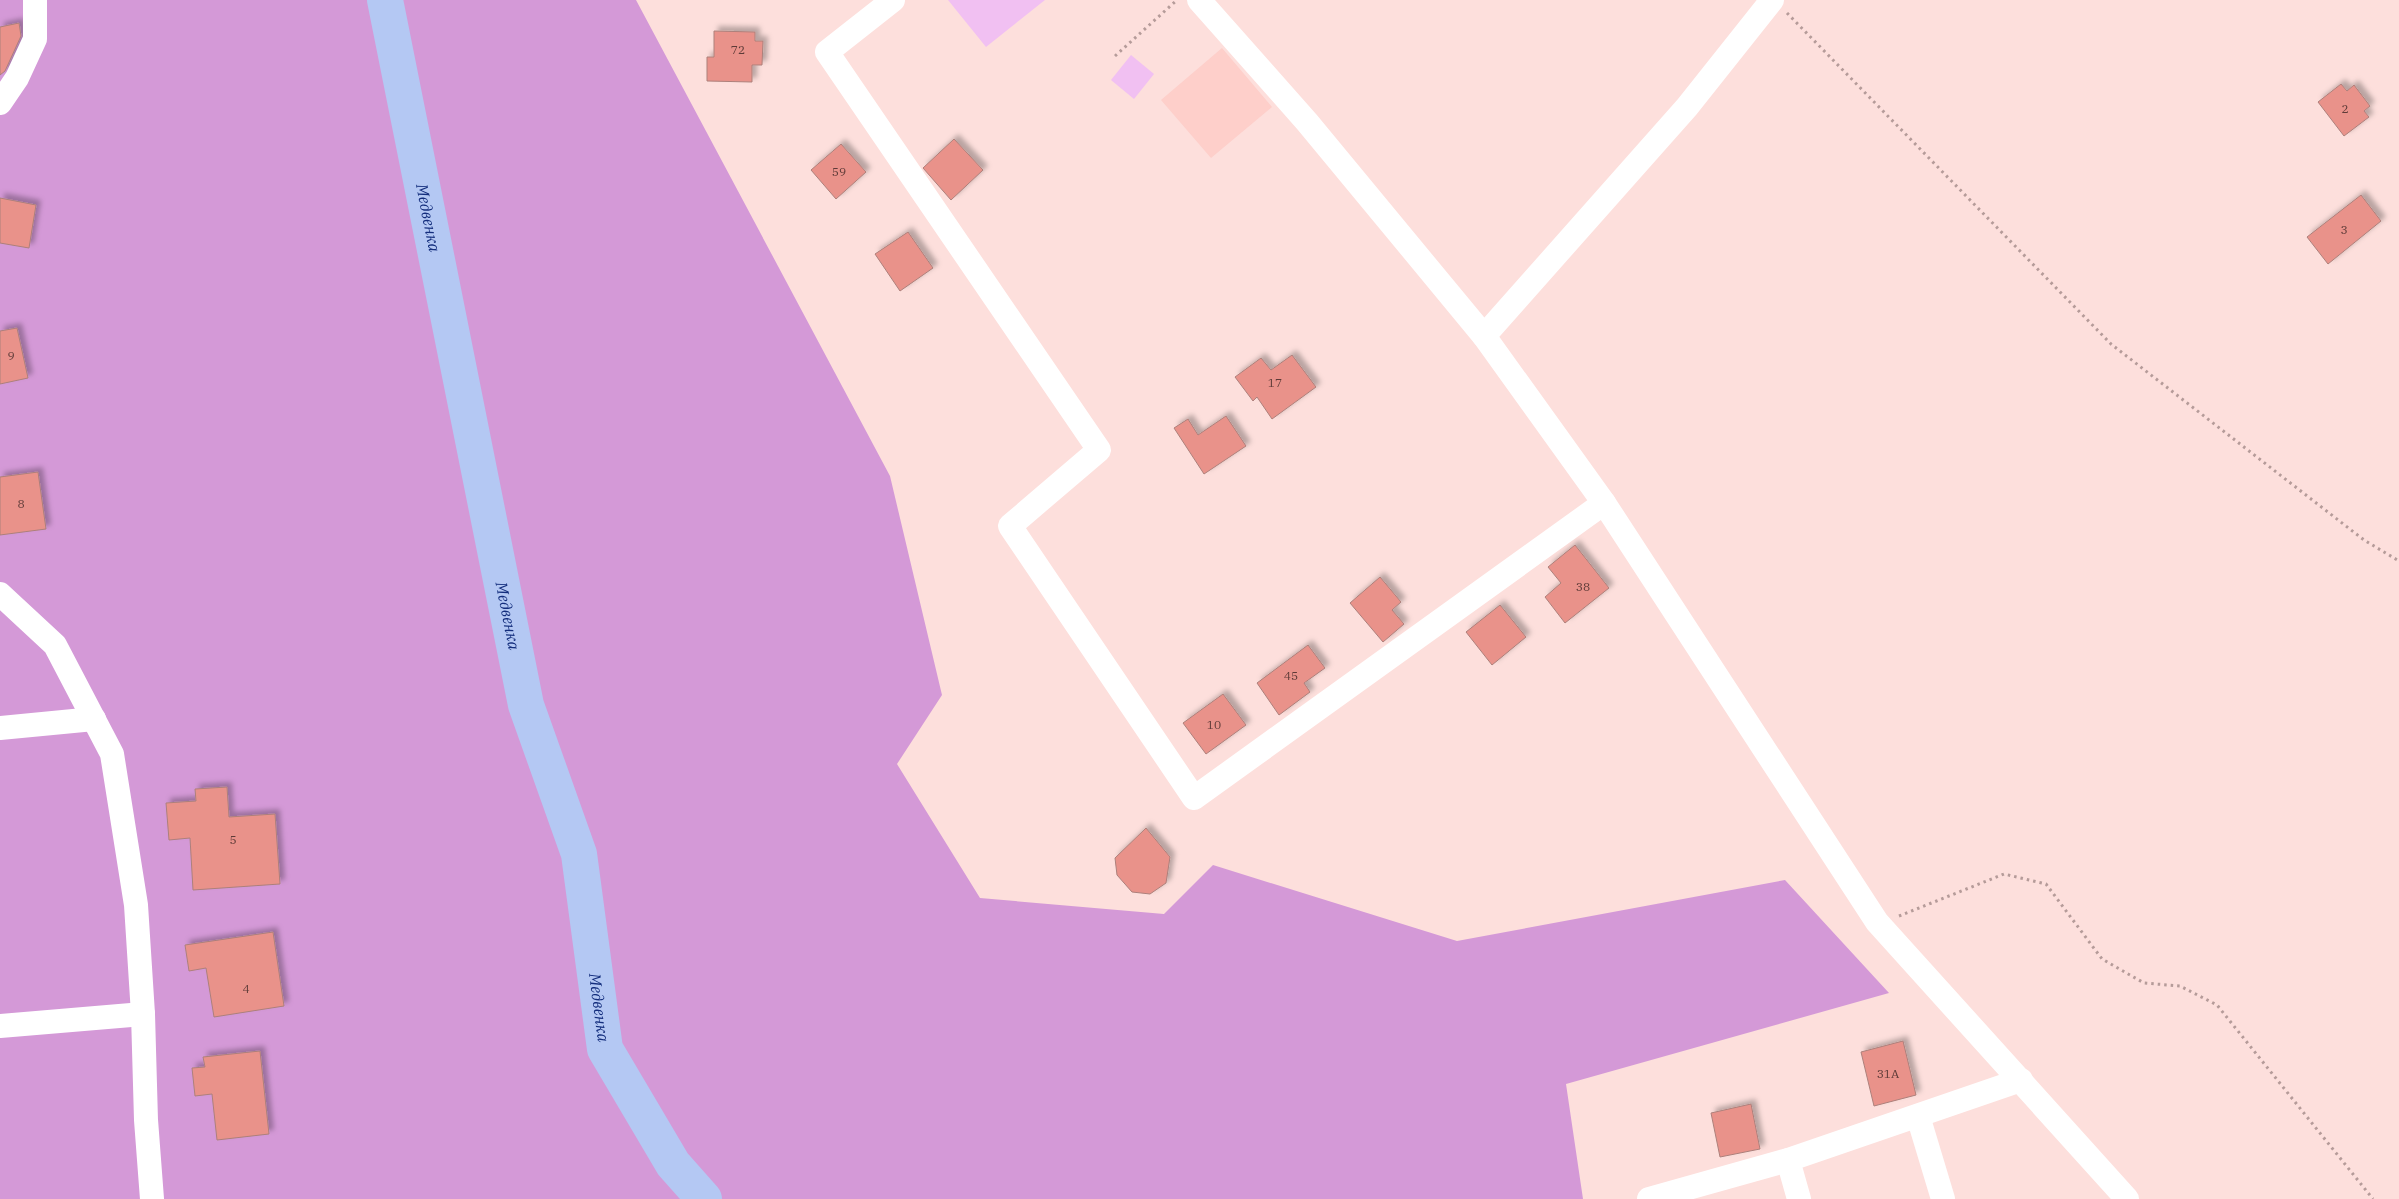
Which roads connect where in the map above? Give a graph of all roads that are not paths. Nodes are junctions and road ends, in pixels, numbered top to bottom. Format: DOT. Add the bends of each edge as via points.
graph roads {
  1 [pos="35,0"];
  2 [pos="893,0"];
  3 [pos="1199,0"];
  4 [pos="1777,4"];
  5 [pos="0,103"];
  6 [pos="1484,336"];
  7 [pos="1604,503"];
  8 [pos="0,594"];
  9 [pos="94,719"];
  10 [pos="0,728"];
  11 [pos="144,1014"];
  12 [pos="0,1026"];
  13 [pos="2021,1080"];
  14 [pos="1918,1116"];
  15 [pos="1788,1160"];
  16 [pos="152,1199"];
  17 [pos="1649,1199"];
  18 [pos="1799,1199"];
  19 [pos="1943,1199"];
  20 [pos="2127,1199"];
  1 -- 5 [label="street" via="35,39 17,78"];
  2 -- 7 [label="street" via="827,52 1100,450 1010,526 1194,798"];
  3 -- 6 [label="street" via="1307,122"];
  4 -- 6 [label="street"];
  6 -- 7 [label="street"];
  7 -- 13 [label="street" via="1877,922"];
  8 -- 9 [label="street" via="55,645"];
  9 -- 10 [label="street"];
  9 -- 11 [label="street" via="112,754 136,905"];
  11 -- 12 [label="street"];
  11 -- 16 [label="street" via="146,1120"];
  13 -- 14 [label="street"];
  13 -- 20 [label="street"];
  14 -- 15 [label="street"];
  14 -- 19 [label="street"];
  15 -- 17 [label="street"];
  15 -- 18 [label="street"];
}
